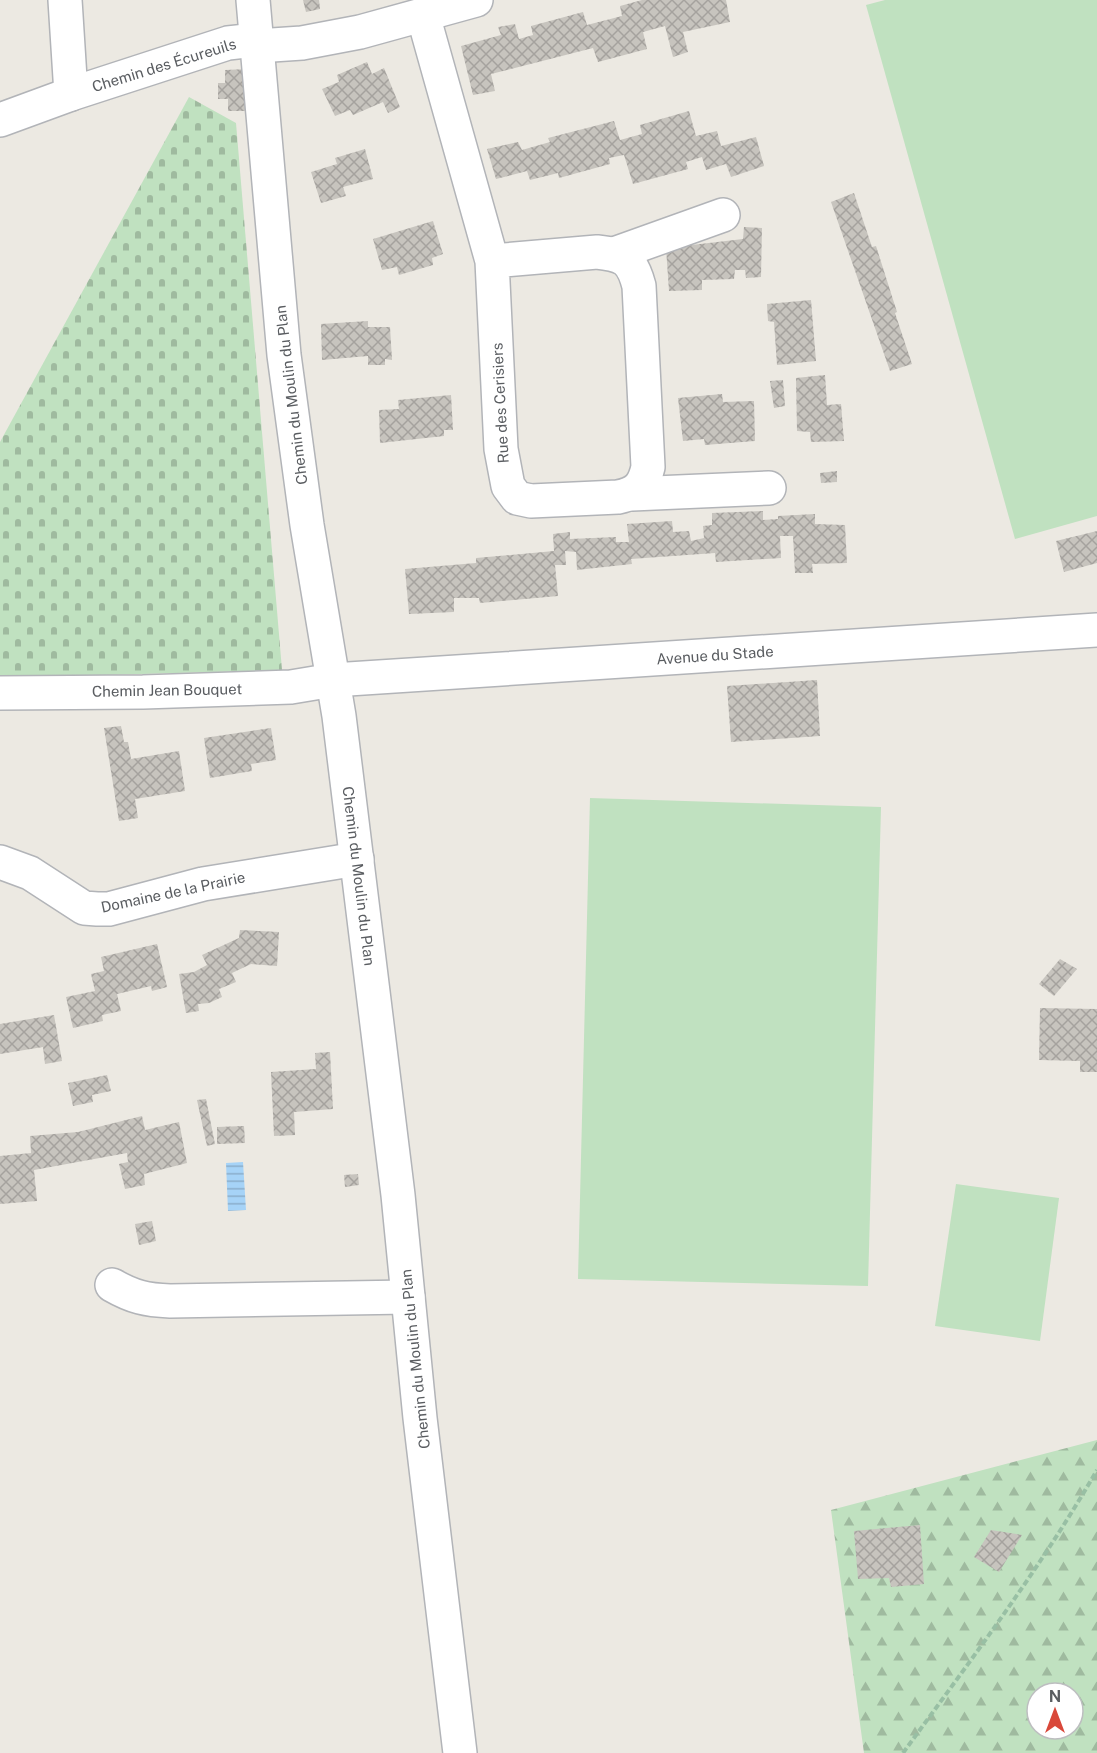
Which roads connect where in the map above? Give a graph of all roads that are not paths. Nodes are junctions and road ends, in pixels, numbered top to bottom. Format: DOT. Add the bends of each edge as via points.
graph roads {
  1 [pos="65,0"];
  2 [pos="253,0"];
  3 [pos="476,0"];
  4 [pos="423,15"];
  5 [pos="256,43"];
  6 [pos="71,94"];
  7 [pos="0,120"];
  8 [pos="723,215"];
  9 [pos="614,254"];
  10 [pos="492,261"];
  11 [pos="769,488"];
  12 [pos="632,494"];
  13 [pos="1097,630"];
  14 [pos="333,680"];
  15 [pos="0,693"];
  16 [pos="357,859"];
  17 [pos="0,862"];
  18 [pos="112,1285"];
  19 [pos="408,1297"];
  20 [pos="460,1753"];
  1 -- 6 [label="street, Chemin des Écureuils"];
  2 -- 5 [label="street, Chemin du Moulin du Plan"];
  3 -- 4 [label="street, Chemin des Écureuils"];
  4 -- 5 [label="street, Chemin des Écureuils" via="302,43"];
  4 -- 10 [label="street, Rue des Cerisiers"];
  5 -- 6 [label="street, Chemin des Écureuils" via="228,43"];
  5 -- 14 [label="street, Chemin du Moulin du Plan" via="284,355"];
  6 -- 7 [label="street, Chemin des Écureuils"];
  8 -- 9 [label="street"];
  9 -- 10 [label="street"];
  9 -- 12 [label="street" via="628,260 639,286 648,466 645,480"];
  10 -- 12 [label="street, Rue des Cerisiers" via="501,449 508,486 517,498 531,501"];
  11 -- 12 [label="street, Rue des Cerisiers"];
  13 -- 14 [label="street, Avenue du Stade"];
  14 -- 15 [label="street, Chemin Jean Bouquet" via="291,687"];
  14 -- 16 [label="street, Chemin du Moulin du Plan"];
  16 -- 17 [label="street, Domaine de la Prairie" via="203,884 109,909 84,908 30,873"];
  16 -- 19 [label="street, Chemin du Moulin du Plan"];
  18 -- 19 [label="street" via="146,1300 170,1301"];
  19 -- 20 [label="street, Chemin du Moulin du Plan"];
}
